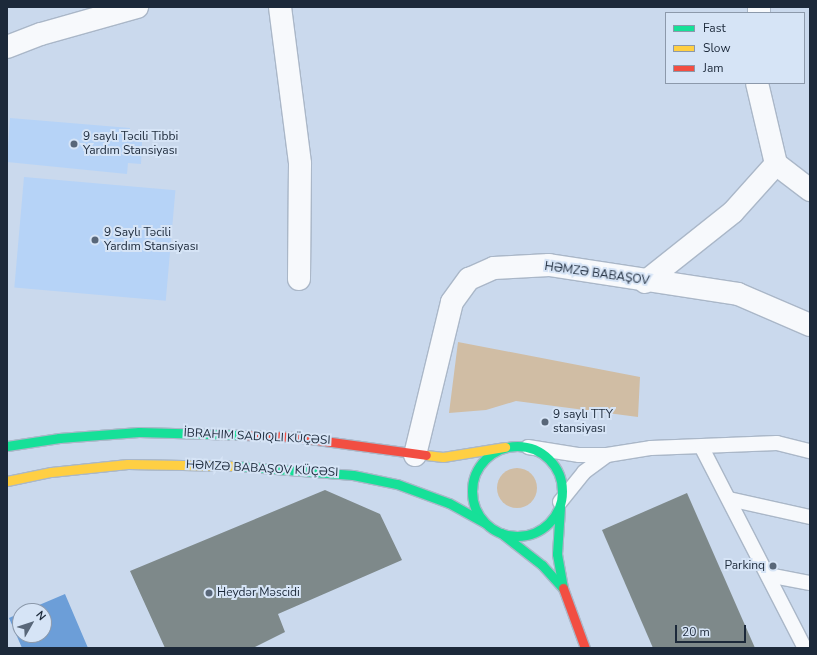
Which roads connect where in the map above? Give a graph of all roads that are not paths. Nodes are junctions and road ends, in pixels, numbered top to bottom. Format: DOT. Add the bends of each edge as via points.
graph roads {
  1 [pos="137,7"];
  2 [pos="280,7"];
  3 [pos="7,47"];
  4 [pos="758,84"];
  5 [pos="776,164"];
  6 [pos="810,190"];
  7 [pos="299,279"];
  8 [pos="645,282"];
  9 [pos="810,325"];
  10 [pos="7,446"];
  11 [pos="505,447"];
  12 [pos="528,447"];
  13 [pos="702,448"];
  14 [pos="810,451"];
  15 [pos="607,454"];
  16 [pos="415,455"];
  17 [pos="7,481"];
  18 [pos="729,499"];
  19 [pos="560,502"];
  20 [pos="810,517"];
  21 [pos="485,523"];
  22 [pos="495,530"];
  23 [pos="768,575"];
  24 [pos="810,583"];
  25 [pos="563,588"];
  26 [pos="804,635"];
  27 [pos="585,648"];
  28 [pos="805,648"];
  1 -- 3 [label="street" via="40,34"];
  2 -- 7 [label="street" via="300,164"];
  4 -- 5 [label="street"];
  5 -- 6 [label="street"];
  5 -- 8 [label="street" via="733,212"];
  8 -- 9 [label="street, HƏMZƏ BABAŞOV" via="738,294"];
  8 -- 16 [label="street, HƏMZƏ BABAŞOV" via="549,265 494,268 469,279 452,302"];
  10 -- 16 [label="street" via="59,438 139,432 295,437"];
  11 -- 12 [label="street"];
  11 -- 16 [label="street" via="443,457"];
  11 -- 21 [label="street" via="485,459 473,479 473,502"];
  12 -- 15 [label="lane" via="579,455"];
  12 -- 19 [label="street" via="539,451 556,468 562,490"];
  13 -- 14 [label="lane" via="777,444"];
  13 -- 15 [label="lane" via="651,448"];
  13 -- 18 [label="lane"];
  15 -- 19 [label="lane" via="584,472"];
  17 -- 21 [label="street, HƏMZƏ BABAŞOV KÜÇƏSI" via="51,472 128,464 217,464 311,471 353,475 397,484 450,503"];
  18 -- 20 [label="lane"];
  18 -- 23 [label="lane"];
  19 -- 22 [label="street" via="549,522 534,532 518,536"];
  19 -- 25 [label="street" via="557,554"];
  21 -- 22 [label="street"];
  22 -- 25 [label="street" via="537,560"];
  23 -- 24 [label="lane"];
  23 -- 26 [label="lane"];
  25 -- 27 [label="street"];
  26 -- 28 [label="lane"];
}
